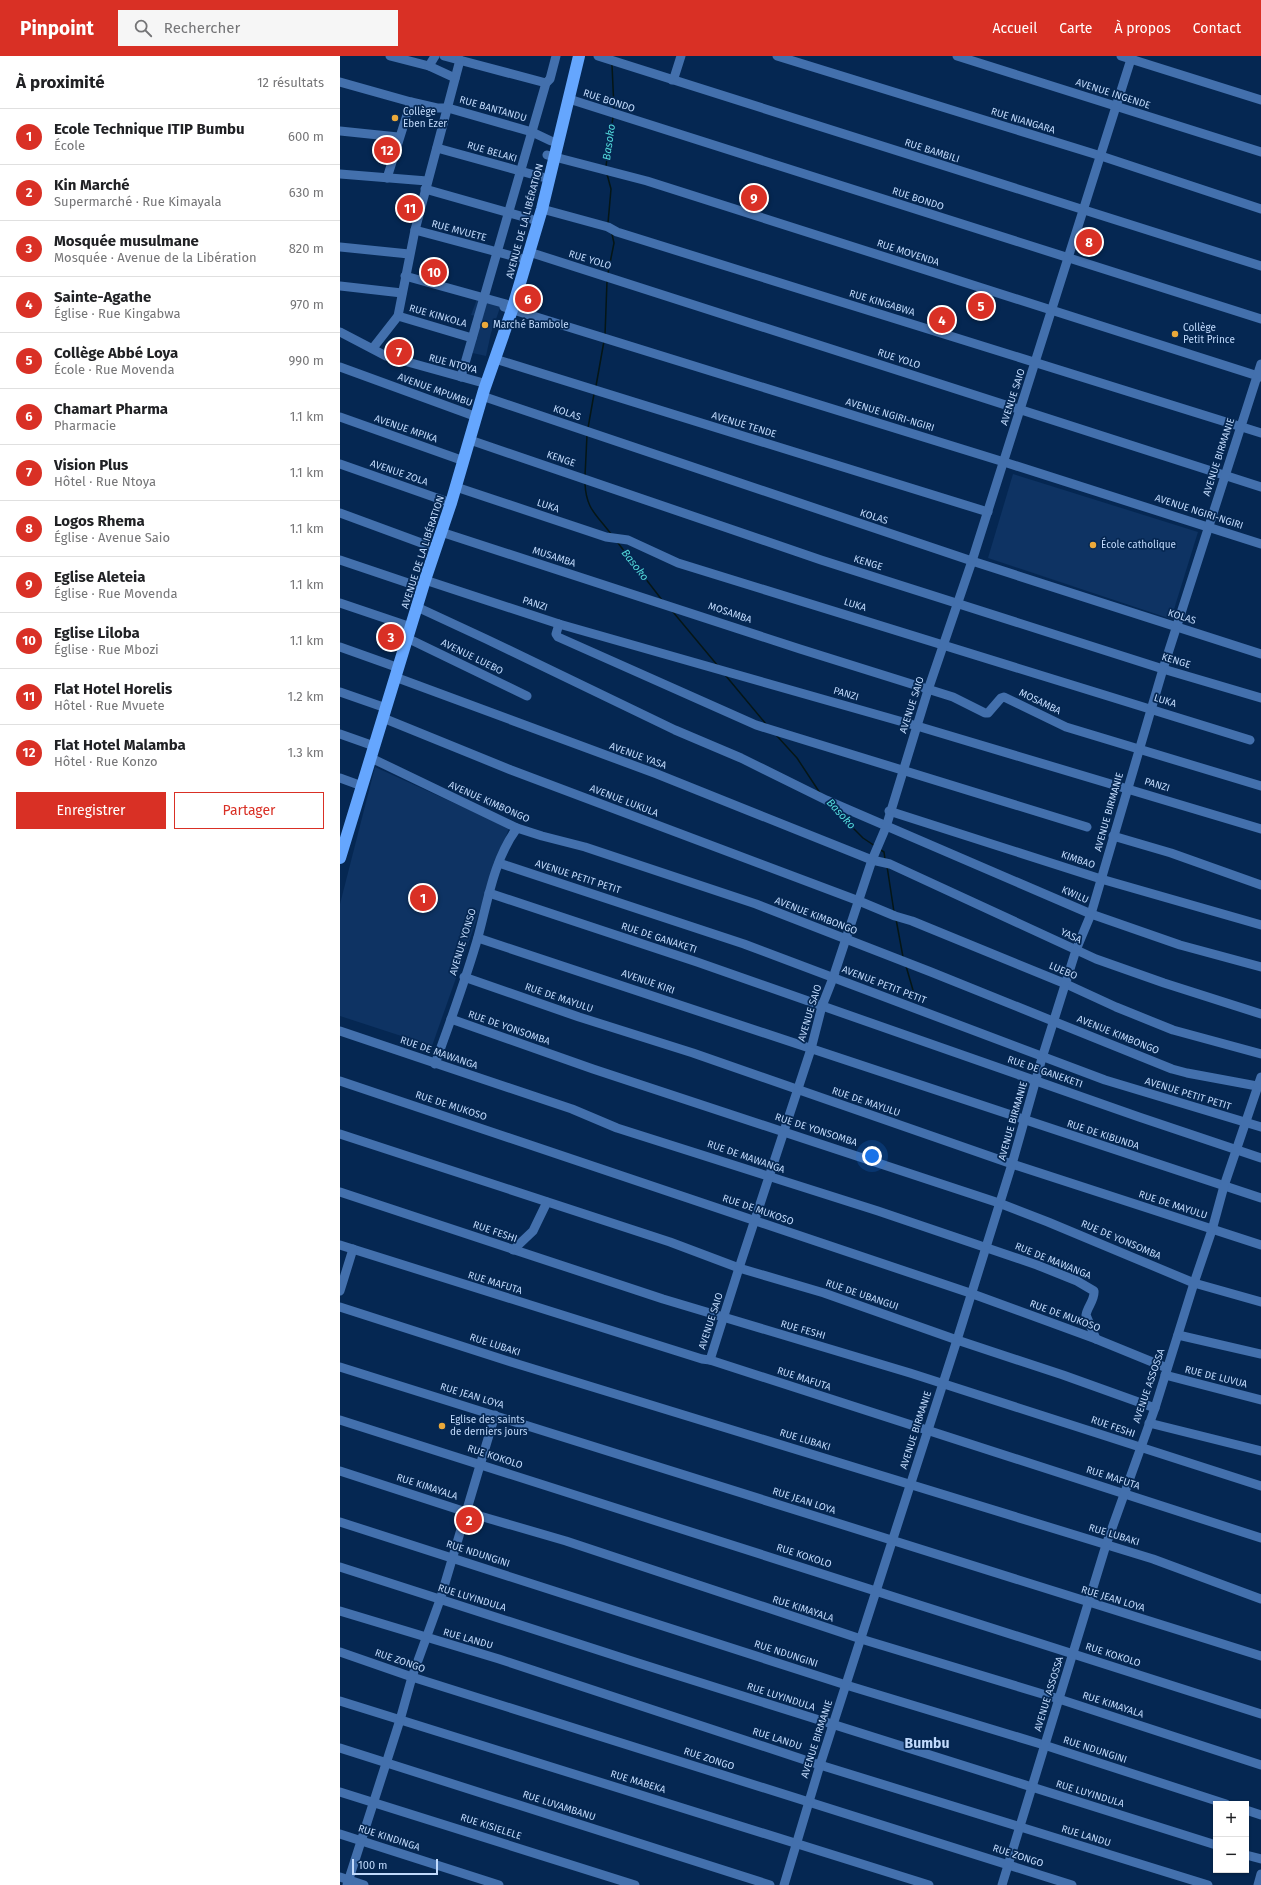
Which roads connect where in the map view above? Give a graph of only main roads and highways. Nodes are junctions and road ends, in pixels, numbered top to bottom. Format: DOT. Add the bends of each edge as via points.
graph roads {
  1 [pos="571,56"];
  2 [pos="579,56"];
  3 [pos="551,156"];
  4 [pos="525,255"];
  5 [pos="507,307"];
  6 [pos="484,388"];
  7 [pos="340,858"];
  1 -- 3 [label="highway, AVENUE DE LA LIBÉRATION" via="551,141"];
  2 -- 3 [label="highway, AVENUE DE LA LIBÉRATION"];
  3 -- 4 [label="highway, AVENUE DE LA LIBÉRATION" via="542,177"];
  3 -- 4 [label="highway, AVENUE DE LA LIBÉRATION" via="542,209"];
  4 -- 5 [label="highway, AVENUE DE LA LIBÉRATION"];
  5 -- 6 [label="highway, AVENUE DE LA LIBÉRATION"];
  5 -- 6 [label="highway, AVENUE DE LA LIBÉRATION" via="495,359"];
  6 -- 7 [label="highway, AVENUE DE LA LIBÉRATION" via="464,461"];
}
